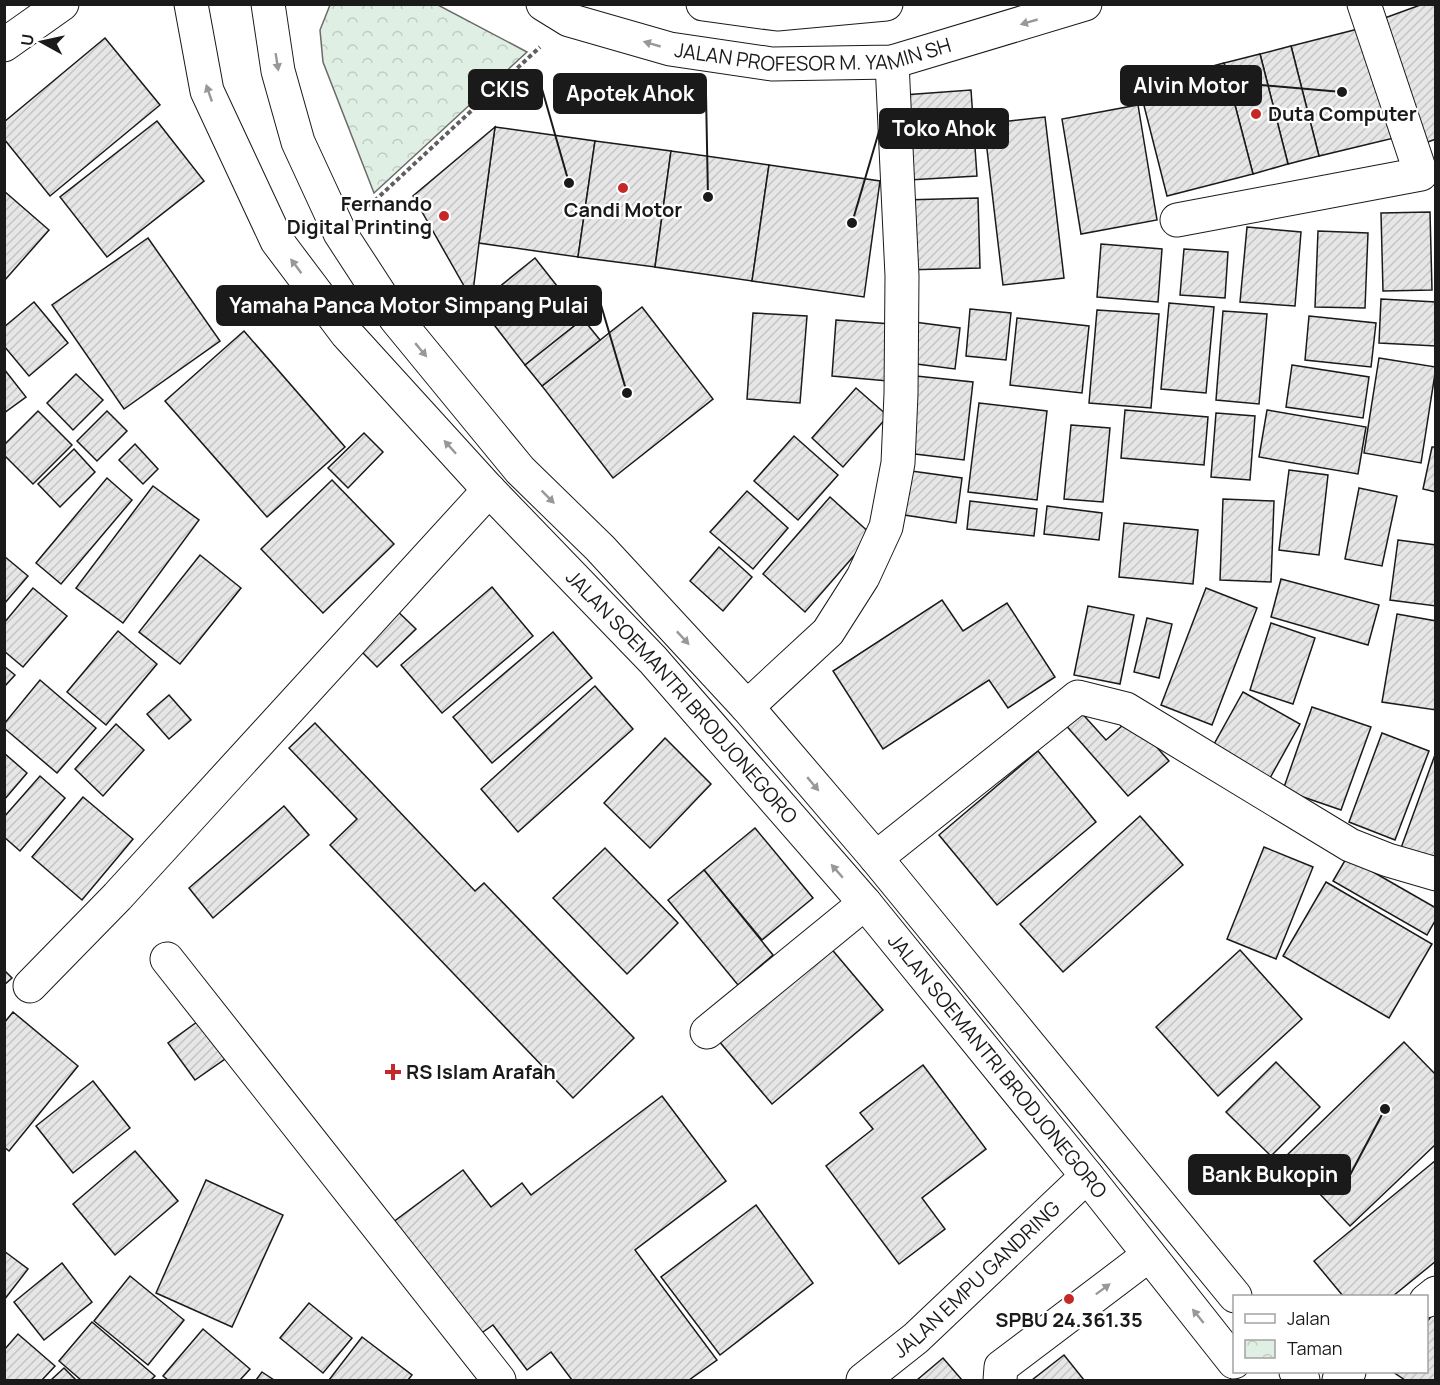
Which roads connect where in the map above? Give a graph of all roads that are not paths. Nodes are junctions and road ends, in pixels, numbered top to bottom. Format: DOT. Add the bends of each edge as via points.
graph roads {
  1 [pos="62,4"];
  2 [pos="191,4"];
  3 [pos="268,4"];
  4 [pos="703,4"];
  5 [pos="886,4"];
  6 [pos="1085,4"];
  7 [pos="1364,4"];
  8 [pos="556,12"];
  9 [pos="4,45"];
  10 [pos="892,62"];
  11 [pos="1176,220"];
  12 [pos="489,490"];
  13 [pos="747,707"];
  14 [pos="876,858"];
  15 [pos="1436,874"];
  16 [pos="865,903"];
  17 [pos="167,959"];
  18 [pos="30,986"];
  19 [pos="707,1032"];
  20 [pos="1118,1153"];
  21 [pos="1087,1176"];
  22 [pos="1149,1255"];
  23 [pos="1234,1295"];
  24 [pos="1233,1361"];
  25 [pos="499,1380"];
  26 [pos="863,1380"];
  27 [pos="1000,1380"];
  1 -- 9 [label="main road"];
  12 -- 2 [label="main road, JALAN SOEMANTRI BRODJONEGORO, one-way" via="347,334 277,241 207,91"];
  3 -- 13 [label="main road, JALAN SOEMANTRI BRODJONEGORO, one-way" via="278,71 298,142 340,233 396,319 520,470 600,548"];
  4 -- 5 [label="main road, JALAN PROFESOR M. YAMIN SH" via="777,14"];
  6 -- 10 [label="main road, JALAN PROFESOR M. YAMIN SH, one-way"];
  7 -- 11 [label="main road" via="1421,174"];
  10 -- 8 [label="main road, JALAN PROFESOR M. YAMIN SH, one-way" via="772,64 670,49"];
  10 -- 13 [label="main road" via="902,276 902,394 898,463 886,527 863,577 828,632"];
  16 -- 12 [label="main road, JALAN SOEMANTRI BRODJONEGORO, one-way" via="653,660"];
  12 -- 18 [label="main road" via="117,897"];
  13 -- 14 [label="main road, JALAN SOEMANTRI BRODJONEGORO, one-way"];
  14 -- 15 [label="main road" via="1078,697 1126,709 1350,845"];
  14 -- 20 [label="main road, JALAN SOEMANTRI BRODJONEGORO"];
  16 -- 19 [label="main road"];
  16 -- 21 [label="main road, JALAN SOEMANTRI BRODJONEGORO"];
  17 -- 25 [label="main road"];
  20 -- 21 [label="main road, JALAN EMPU GANDRING"];
  20 -- 23 [label="main road, JALAN SOEMANTRI BRODJONEGORO"];
  21 -- 22 [label="main road, JALAN SOEMANTRI BRODJONEGORO"];
  21 -- 26 [label="main road, JALAN EMPU GANDRING" via="916,1338"];
  24 -- 22 [label="main road, JALAN SOEMANTRI BRODJONEGORO, one-way"];
  27 -- 22 [label="main road, one-way" via="1001,1367"];
}
